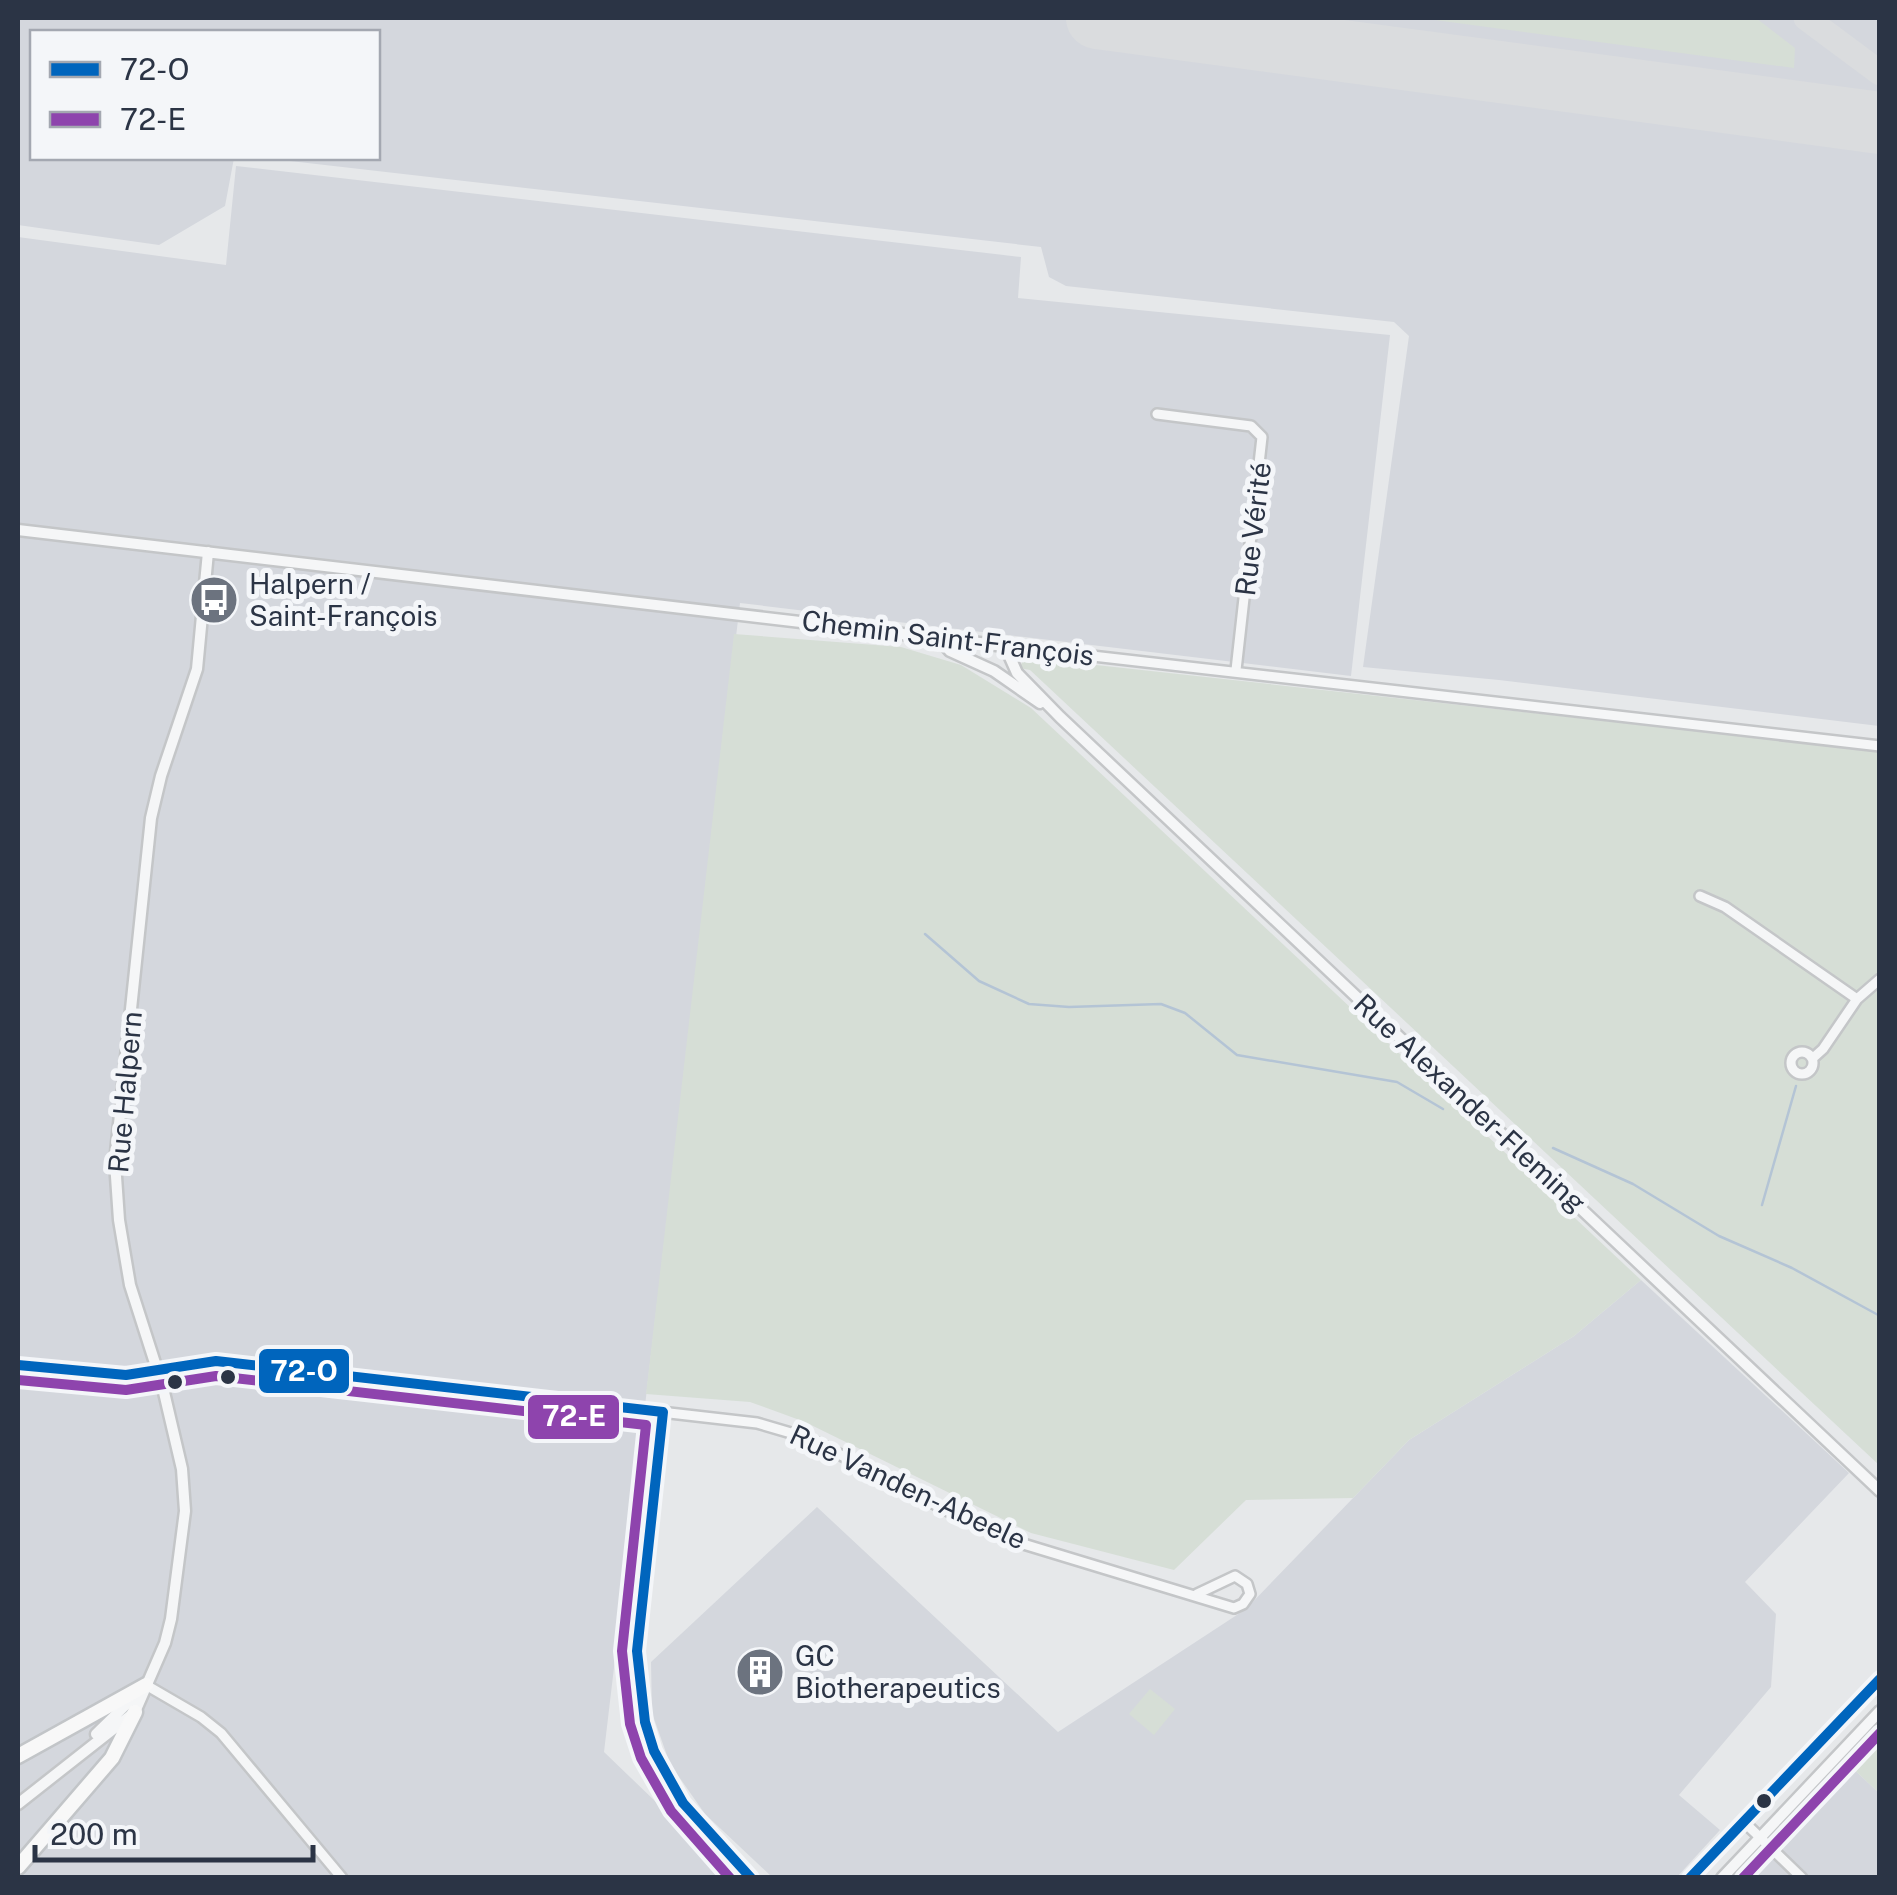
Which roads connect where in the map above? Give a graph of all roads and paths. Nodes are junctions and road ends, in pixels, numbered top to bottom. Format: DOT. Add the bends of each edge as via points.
graph roads {
  1 [pos="1157,414"];
  2 [pos="18,530"];
  3 [pos="208,552"];
  4 [pos="937,636"];
  5 [pos="1005,646"];
  6 [pos="1236,670"];
  7 [pos="1060,717"];
  8 [pos="1880,746"];
  9 [pos="1700,896"];
  10 [pos="1880,978"];
  11 [pos="1857,1000"];
  12 [pos="1812,1058"];
  13 [pos="18,1365"];
  14 [pos="157,1372"];
  15 [pos="663,1412"];
  16 [pos="1880,1491"];
  17 [pos="1197,1594"];
  18 [pos="1880,1678"];
  19 [pos="146,1685"];
  20 [pos="1880,1710"];
  21 [pos="135,1712"];
  22 [pos="18,1756"];
  23 [pos="56,1772"];
  24 [pos="18,1804"];
  25 [pos="1743,1821"];
  26 [pos="1760,1837"];
  27 [pos="18,1867"];
  28 [pos="342,1878"];
  29 [pos="752,1878"];
  30 [pos="1690,1878"];
  31 [pos="1722,1878"];
  32 [pos="1802,1878"];
  1 -- 6 [label="street, Rue Vérité" via="1251,426 1262,437"];
  2 -- 3 [label="street, Chemin Saint-François"];
  3 -- 4 [label="street, Chemin Saint-François"];
  3 -- 14 [label="street, Rue Halpern" via="197,669 151,818 115,1162 130,1286"];
  4 -- 5 [label="street, Chemin Saint-François"];
  4 -- 7 [label="street, Rue Alexander-Fleming" via="950,651 994,671"];
  5 -- 6 [label="street, Chemin Saint-François"];
  5 -- 7 [label="street, Rue Alexander-Fleming" via="1017,673"];
  6 -- 8 [label="street, Chemin Saint-François"];
  7 -- 16 [label="street, Rue Alexander-Fleming"];
  9 -- 11 [label="street"];
  10 -- 11 [label="street"];
  11 -- 12 [label="street"];
  13 -- 14 [label="street, Rue Vanden-Abeele"];
  14 -- 15 [label="street, Rue Vanden-Abeele" via="216,1361"];
  14 -- 19 [label="street, Rue Halpern" via="177,1438 184,1512 168,1630"];
  15 -- 17 [label="street, Rue Vanden-Abeele" via="780,1428 1020,1543"];
  15 -- 29 [label="street" via="638,1691 655,1756 672,1790"];
  17 -- 17 [label="street, Rue Vanden-Abeele" via="1234,1608 1250,1588 1236,1576"];
  18 -- 25 [label="street"];
  19 -- 21 [label="street, Rue Halpern"];
  19 -- 22 [label="main road"];
  19 -- 23 [label="street, Rue Halpern"];
  19 -- 28 [label="street" via="227,1739"];
  20 -- 26 [label="street"];
  21 -- 23 [label="street, Rue Halpern"];
  21 -- 27 [label="main road" via="112,1758"];
  23 -- 24 [label="street, Rue Halpern"];
  25 -- 26 [label="street"];
  25 -- 30 [label="street"];
  26 -- 31 [label="street"];
  26 -- 32 [label="street"];
}
